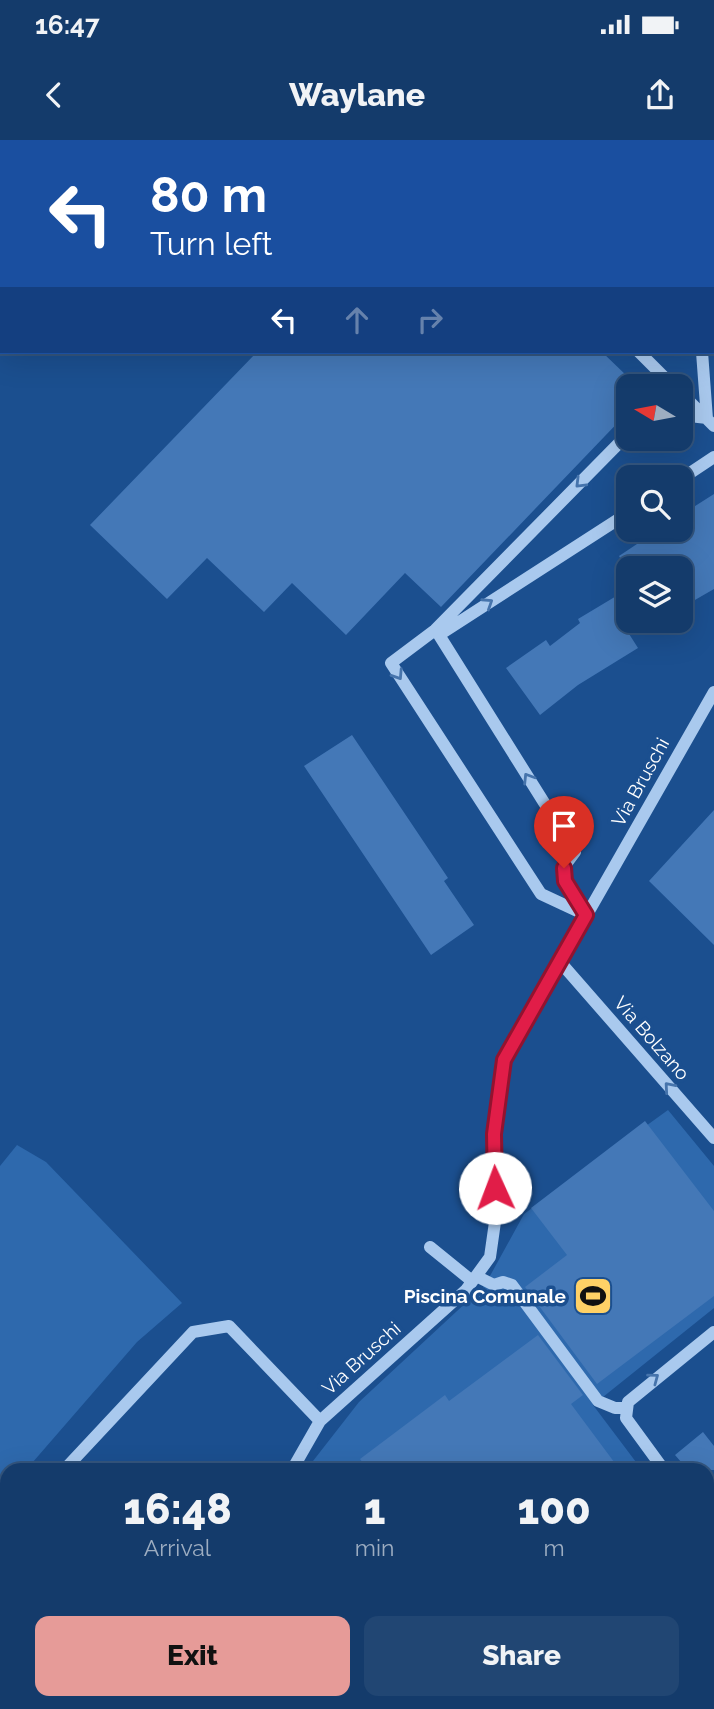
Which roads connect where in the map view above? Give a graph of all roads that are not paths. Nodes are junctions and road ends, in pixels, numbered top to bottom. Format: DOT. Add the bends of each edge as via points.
graph roads {
  1 [pos="641,354"];
  2 [pos="702,354"];
  3 [pos="657,374"];
  4 [pos="693,405"];
  5 [pos="710,422"];
  6 [pos="616,446"];
  7 [pos="709,461"];
  8 [pos="693,471"];
  9 [pos="714,474"];
  10 [pos="616,520"];
  11 [pos="437,632"];
  12 [pos="714,692"];
  13 [pos="586,915"];
  14 [pos="561,963"];
  15 [pos="714,1138"];
  16 [pos="430,1247"];
  17 [pos="474,1279"];
  18 [pos="714,1332"];
  19 [pos="626,1408"];
  20 [pos="320,1421"];
  21 [pos="71,1463"];
  22 [pos="296,1463"];
  23 [pos="659,1463"];
  1 -- 3 [label="street"];
  2 -- 5 [label="street"];
  4 -- 5 [label="street"];
  6 -- 11 [label="street, one-way"];
  7 -- 8 [label="street"];
  7 -- 9 [label="street"];
  11 -- 10 [label="street, one-way"];
  13 -- 11 [label="street, one-way" via="565,881 564,868 575,852"];
  11 -- 13 [label="street, one-way" via="391,663 541,894"];
  12 -- 13 [label="street, Via Bruschi"];
  13 -- 14 [label="street, Via Bruschi"];
  15 -- 14 [label="street, Via Bolzano, one-way"];
  14 -- 17 [label="street, Via Bruschi" via="504,1060 494,1134 496,1215 490,1257"];
  16 -- 17 [label="street"];
  17 -- 19 [label="street" via="512,1285 598,1401"];
  17 -- 20 [label="street, Via Bruschi"];
  19 -- 18 [label="street, one-way" via="631,1396"];
  19 -- 23 [label="street" via="626,1418"];
  20 -- 21 [label="street, Via Bruschi" via="229,1326 193,1332"];
  20 -- 22 [label="street, Via Bruschi"];
}
